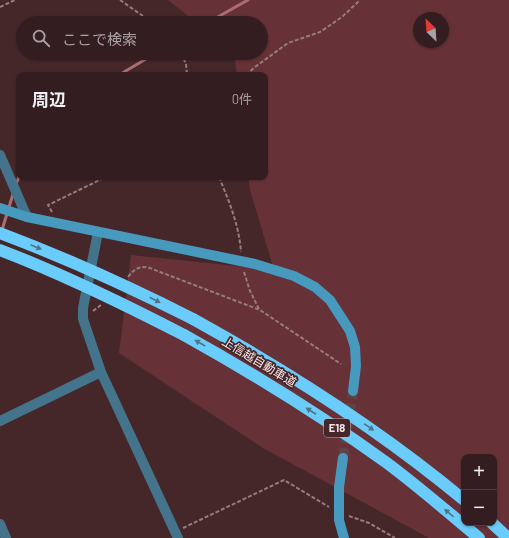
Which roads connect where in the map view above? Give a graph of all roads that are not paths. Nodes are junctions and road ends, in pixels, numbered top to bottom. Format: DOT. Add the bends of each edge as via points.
graph roads {
  1 [pos="0,155"];
  2 [pos="0,208"];
  3 [pos="28,217"];
  4 [pos="98,232"];
  5 [pos="0,233"];
  6 [pos="0,250"];
  7 [pos="101,372"];
  8 [pos="353,391"];
  9 [pos="0,421"];
  10 [pos="344,458"];
  11 [pos="461,498"];
  12 [pos="0,524"];
  13 [pos="495,526"];
  14 [pos="176,535"];
  15 [pos="6,538"];
  16 [pos="344,538"];
  17 [pos="479,538"];
  18 [pos="508,538"];
  1 -- 3 [label="street"];
  2 -- 3 [label="street"];
  3 -- 4 [label="street"];
  4 -- 7 [label="street" via="83,319"];
  4 -- 8 [label="street" via="256,264 294,276 315,288 330,300 350,331 356,366"];
  5 -- 11 [label="highway, 上信越自動車道 / E18, one-way, bridge" via="89,269 193,319 246,348 346,411"];
  17 -- 6 [label="highway, 上信越自動車道 / E18, one-way, bridge" via="388,464 335,426 255,375 136,310 80,283"];
  7 -- 9 [label="street"];
  7 -- 14 [label="street"];
  10 -- 16 [label="street" via="339,487 339,520"];
  12 -- 15 [label="street"];
  13 -- 18 [label="highway"];
}
